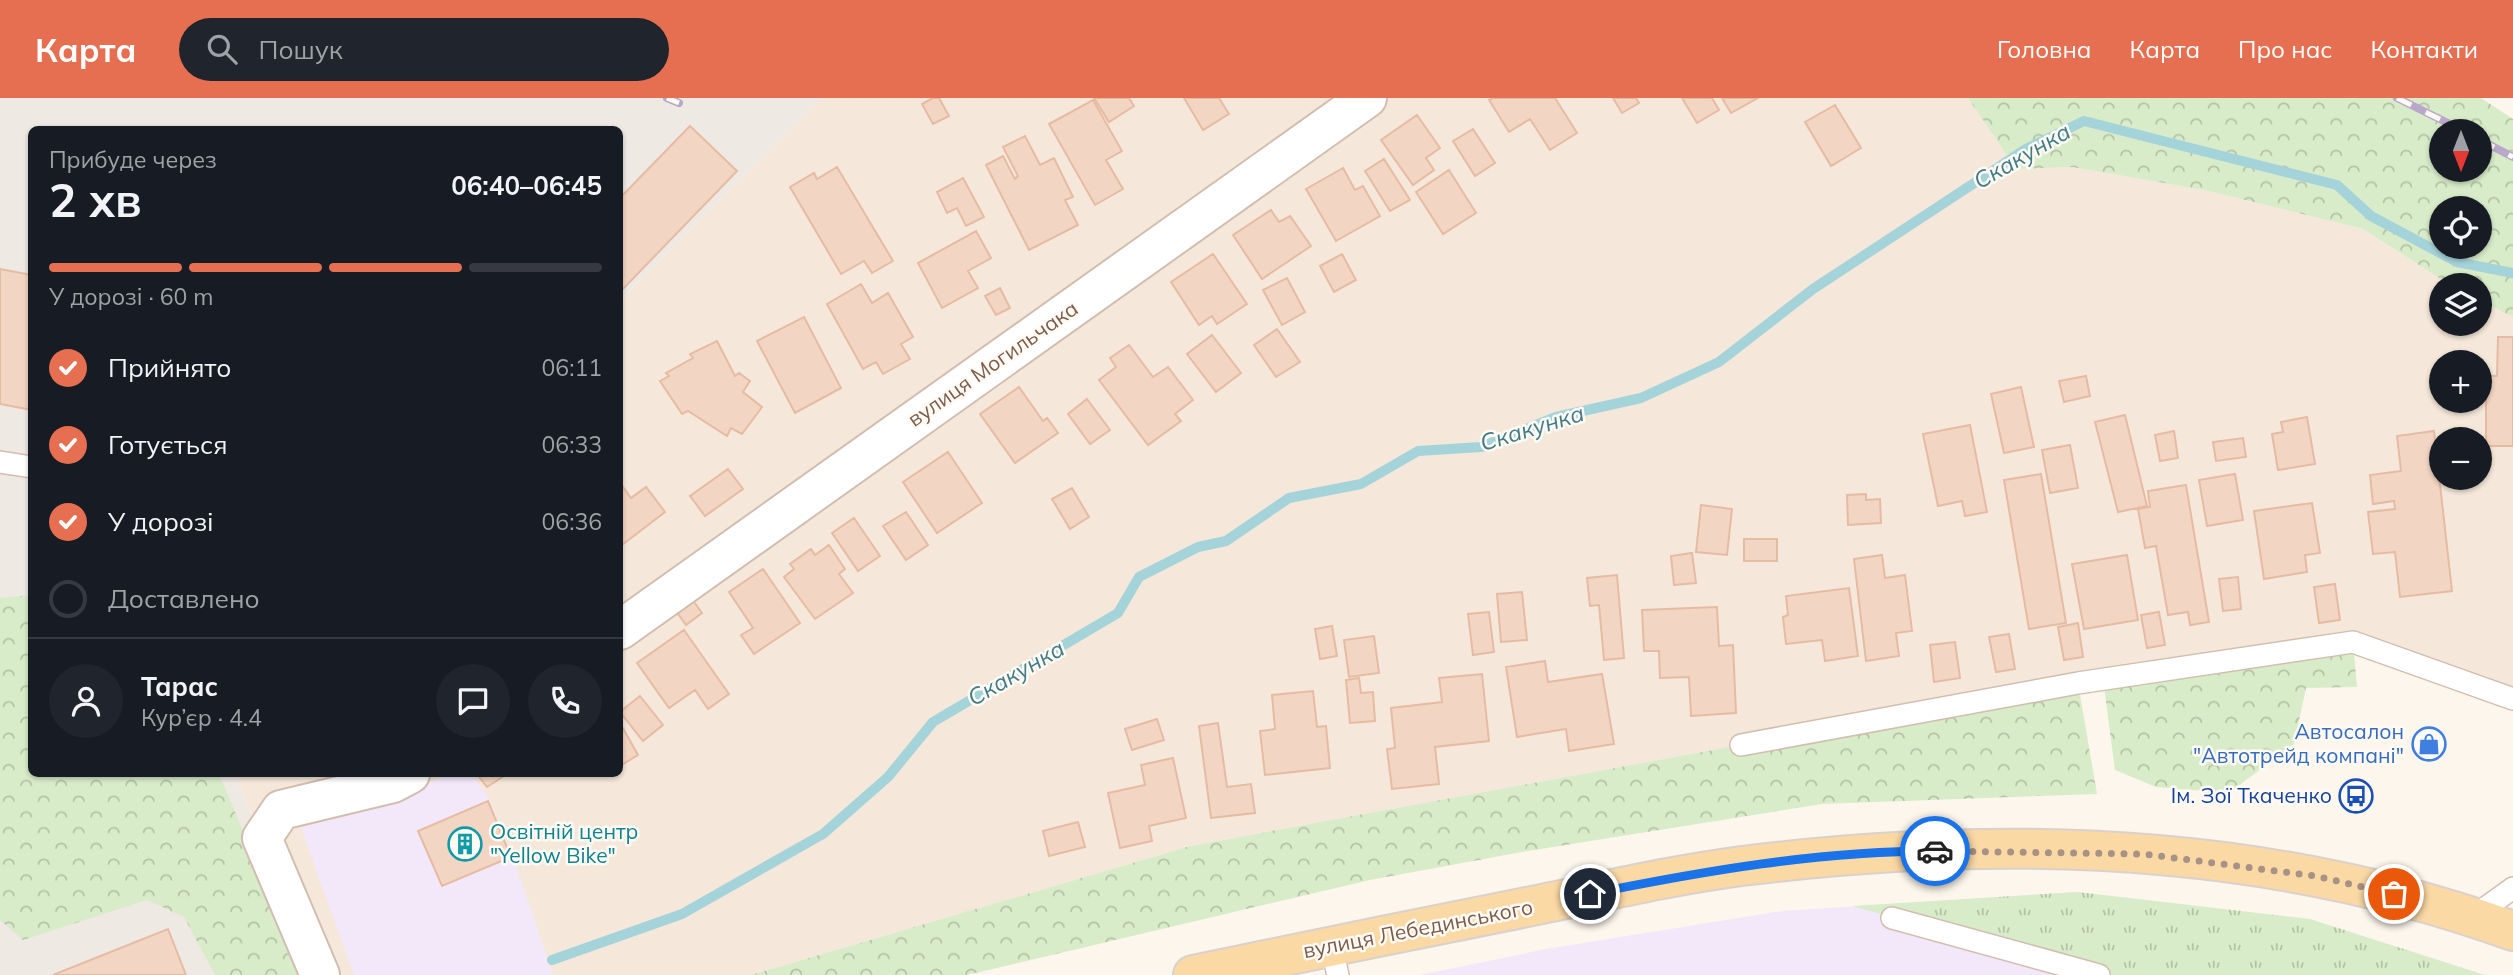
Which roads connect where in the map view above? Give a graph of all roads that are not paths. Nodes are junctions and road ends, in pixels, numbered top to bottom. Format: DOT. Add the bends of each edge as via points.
graph roads {
  1 [pos="1367,98"];
  2 [pos="0,462"];
  3 [pos="28,466"];
  4 [pos="623,627"];
  5 [pos="2513,699"];
  6 [pos="1741,745"];
  7 [pos="404,777"];
  8 [pos="2513,888"];
  9 [pos="2474,916"];
  10 [pos="1892,918"];
  11 [pos="2513,930"];
  12 [pos="1334,960"];
  13 [pos="320,975"];
  14 [pos="1194,975"];
  15 [pos="2099,975"];
  1 -- 4 [label="street, вулиця Могильчака"];
  2 -- 3 [label="lane"];
  5 -- 6 [label="lane" via="2353,642 2078,683"];
  7 -- 13 [label="street" via="281,810 262,838"];
  8 -- 9 [label="lane"];
  9 -- 11 [label="main road, вулиця Лебединського"];
  9 -- 12 [label="main road, вулиця Лебединського" via="2315,876 2205,860 2084,851 1913,851 1738,867"];
  10 -- 15 [label="lane"];
  12 -- 14 [label="main road, вулиця Лебединського"];
}
